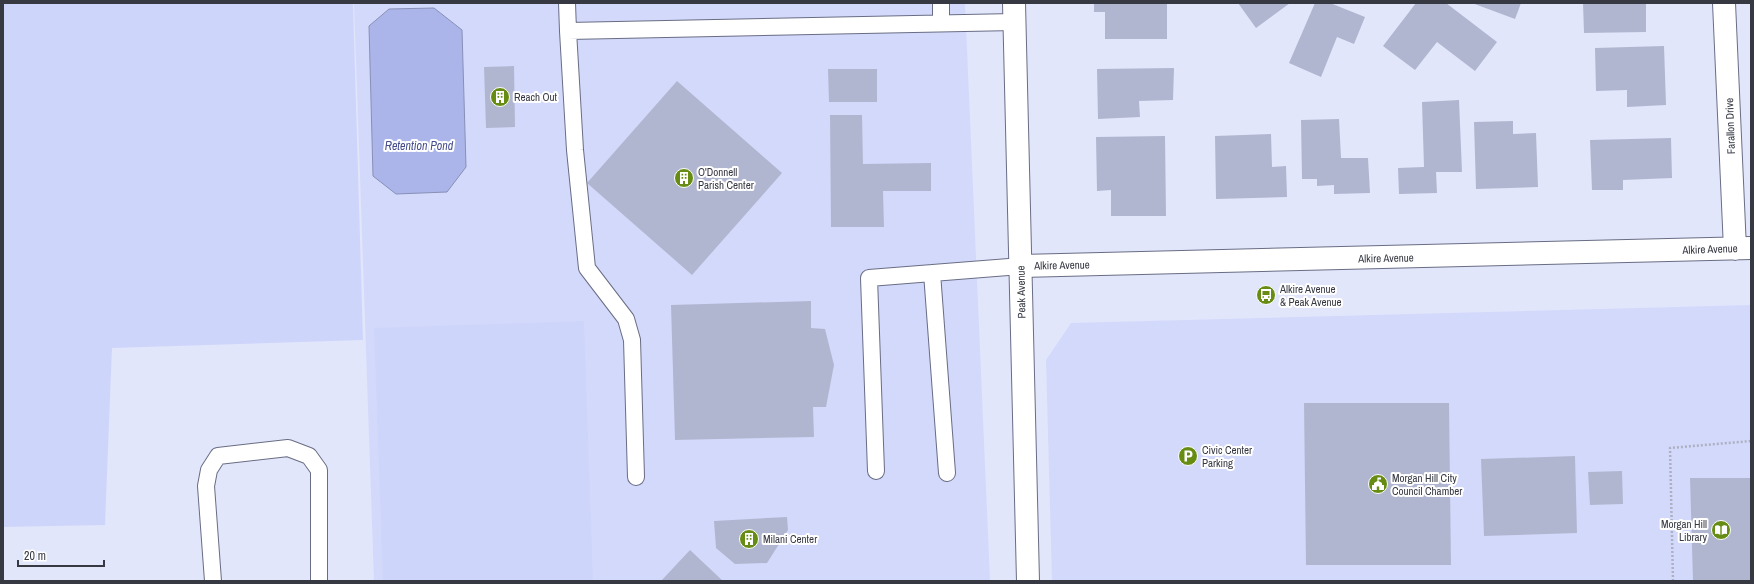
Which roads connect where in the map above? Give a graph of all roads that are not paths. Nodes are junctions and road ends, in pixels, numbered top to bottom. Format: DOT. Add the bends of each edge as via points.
graph roads {
  1 [pos="567,3"];
  2 [pos="940,3"];
  3 [pos="1724,3"];
  4 [pos="1015,12"];
  5 [pos="942,23"];
  6 [pos="568,31"];
  7 [pos="1743,248"];
  8 [pos="1021,266"];
  9 [pos="932,273"];
  10 [pos="876,471"];
  11 [pos="947,473"];
  12 [pos="636,476"];
  13 [pos="213,581"];
  14 [pos="319,581"];
  15 [pos="1028,581"];
  1 -- 6 [label="lane"];
  2 -- 5 [label="lane"];
  3 -- 7 [label="street, Farallon Drive"];
  4 -- 5 [label="lane"];
  4 -- 8 [label="street, Peak Avenue"];
  5 -- 6 [label="lane"];
  6 -- 12 [label="lane" via="575,150 587,268 626,319 632,340"];
  7 -- 8 [label="street, Alkire Avenue"];
  8 -- 9 [label="lane"];
  8 -- 15 [label="street, Peak Avenue"];
  9 -- 10 [label="lane" via="869,278"];
  9 -- 11 [label="lane"];
  13 -- 14 [label="lane" via="206,486 210,470 218,456 288,448 309,456 319,470"];
}
